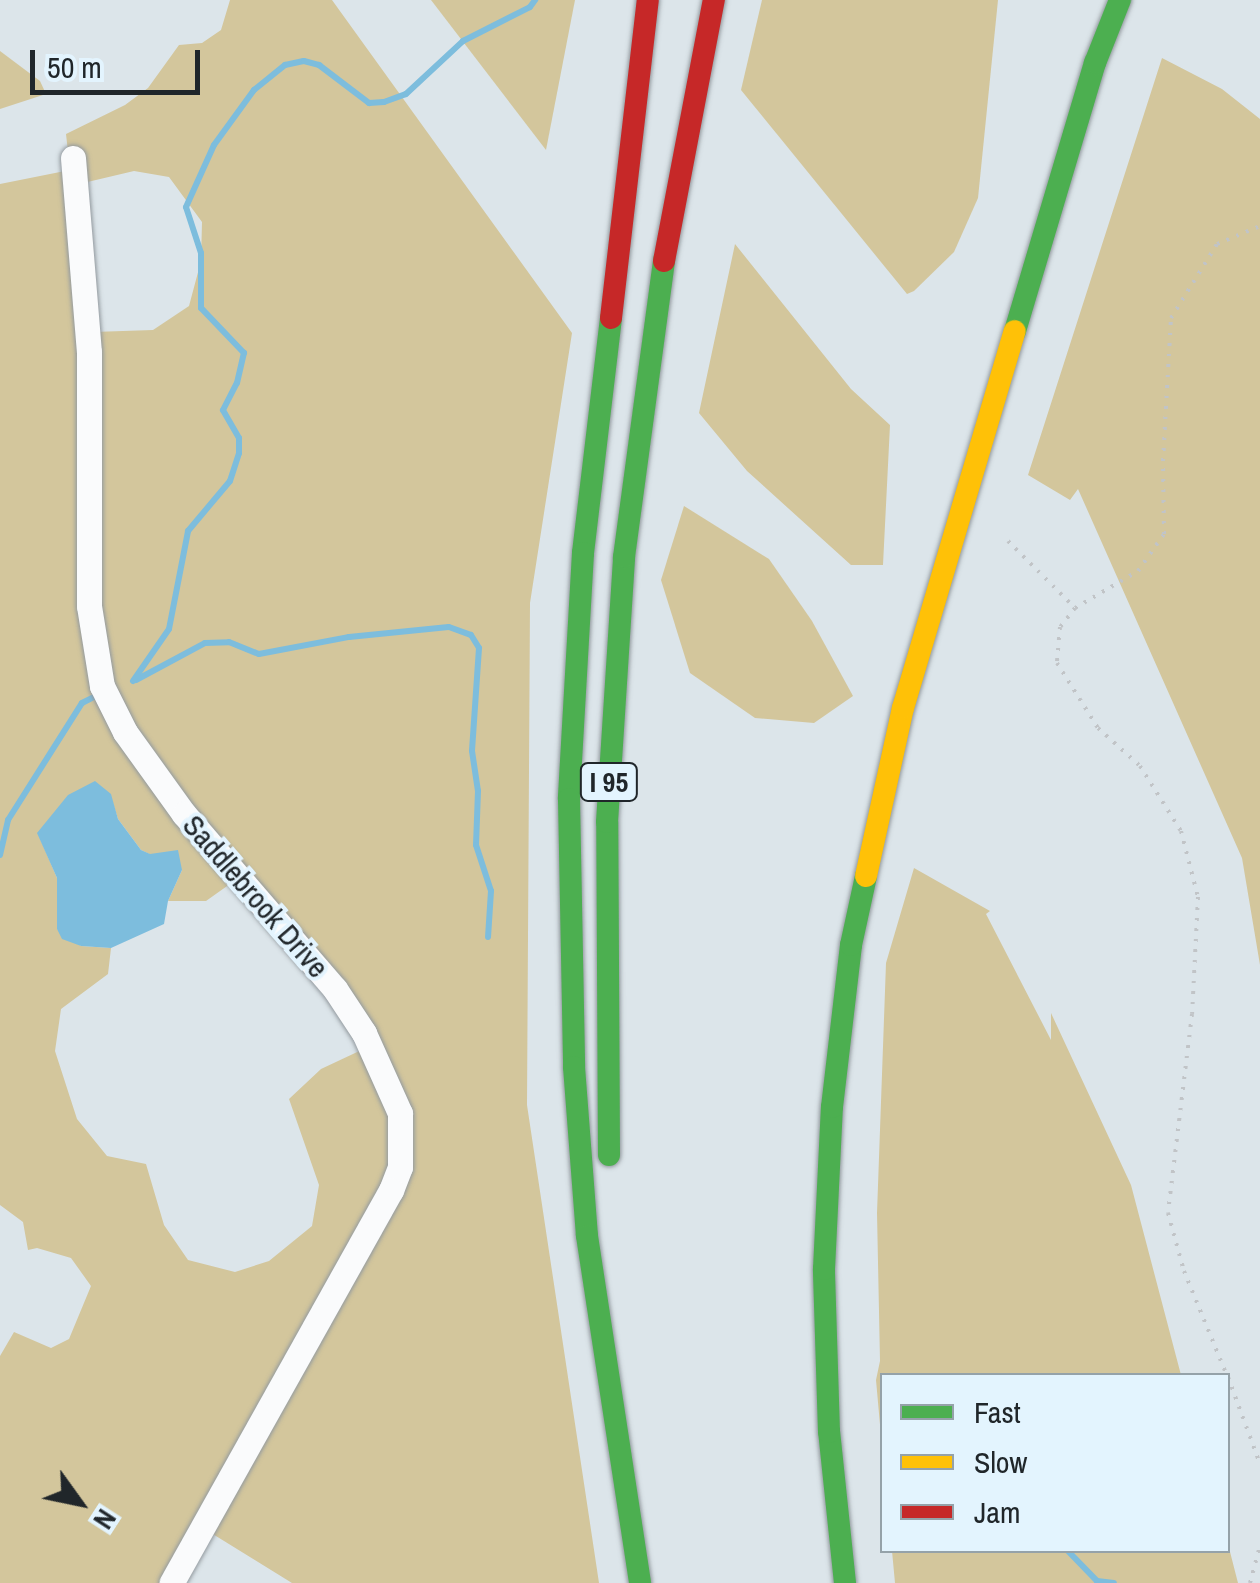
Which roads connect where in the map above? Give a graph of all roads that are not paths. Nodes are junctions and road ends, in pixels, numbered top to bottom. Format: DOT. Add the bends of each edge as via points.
graph roads {
  1 [pos="648,0"];
  2 [pos="714,0"];
  3 [pos="1095,0"];
  4 [pos="1120,0"];
  5 [pos="1094,64"];
  6 [pos="74,158"];
  7 [pos="610,1172"];
  8 [pos="614,1255"];
  9 [pos="640,1577"];
  10 [pos="171,1583"];
  11 [pos="845,1583"];
  1 -- 9 [label="highway" via="586,520 568,799 574,1067 587,1236"];
  2 -- 7 [label="highway, I 95" via="654,312 622,573 606,856"];
  3 -- 5 [label="highway"];
  4 -- 5 [label="highway"];
  5 -- 11 [label="highway" via="888,762 851,945 832,1107 824,1269 829,1432"];
  6 -- 10 [label="street, Saddlebrook Drive" via="89,352 89,606 102,686 125,732 184,814 335,989 364,1033 400,1114 400,1167 392,1190"];
  8 -- 9 [label="highway"];
}
